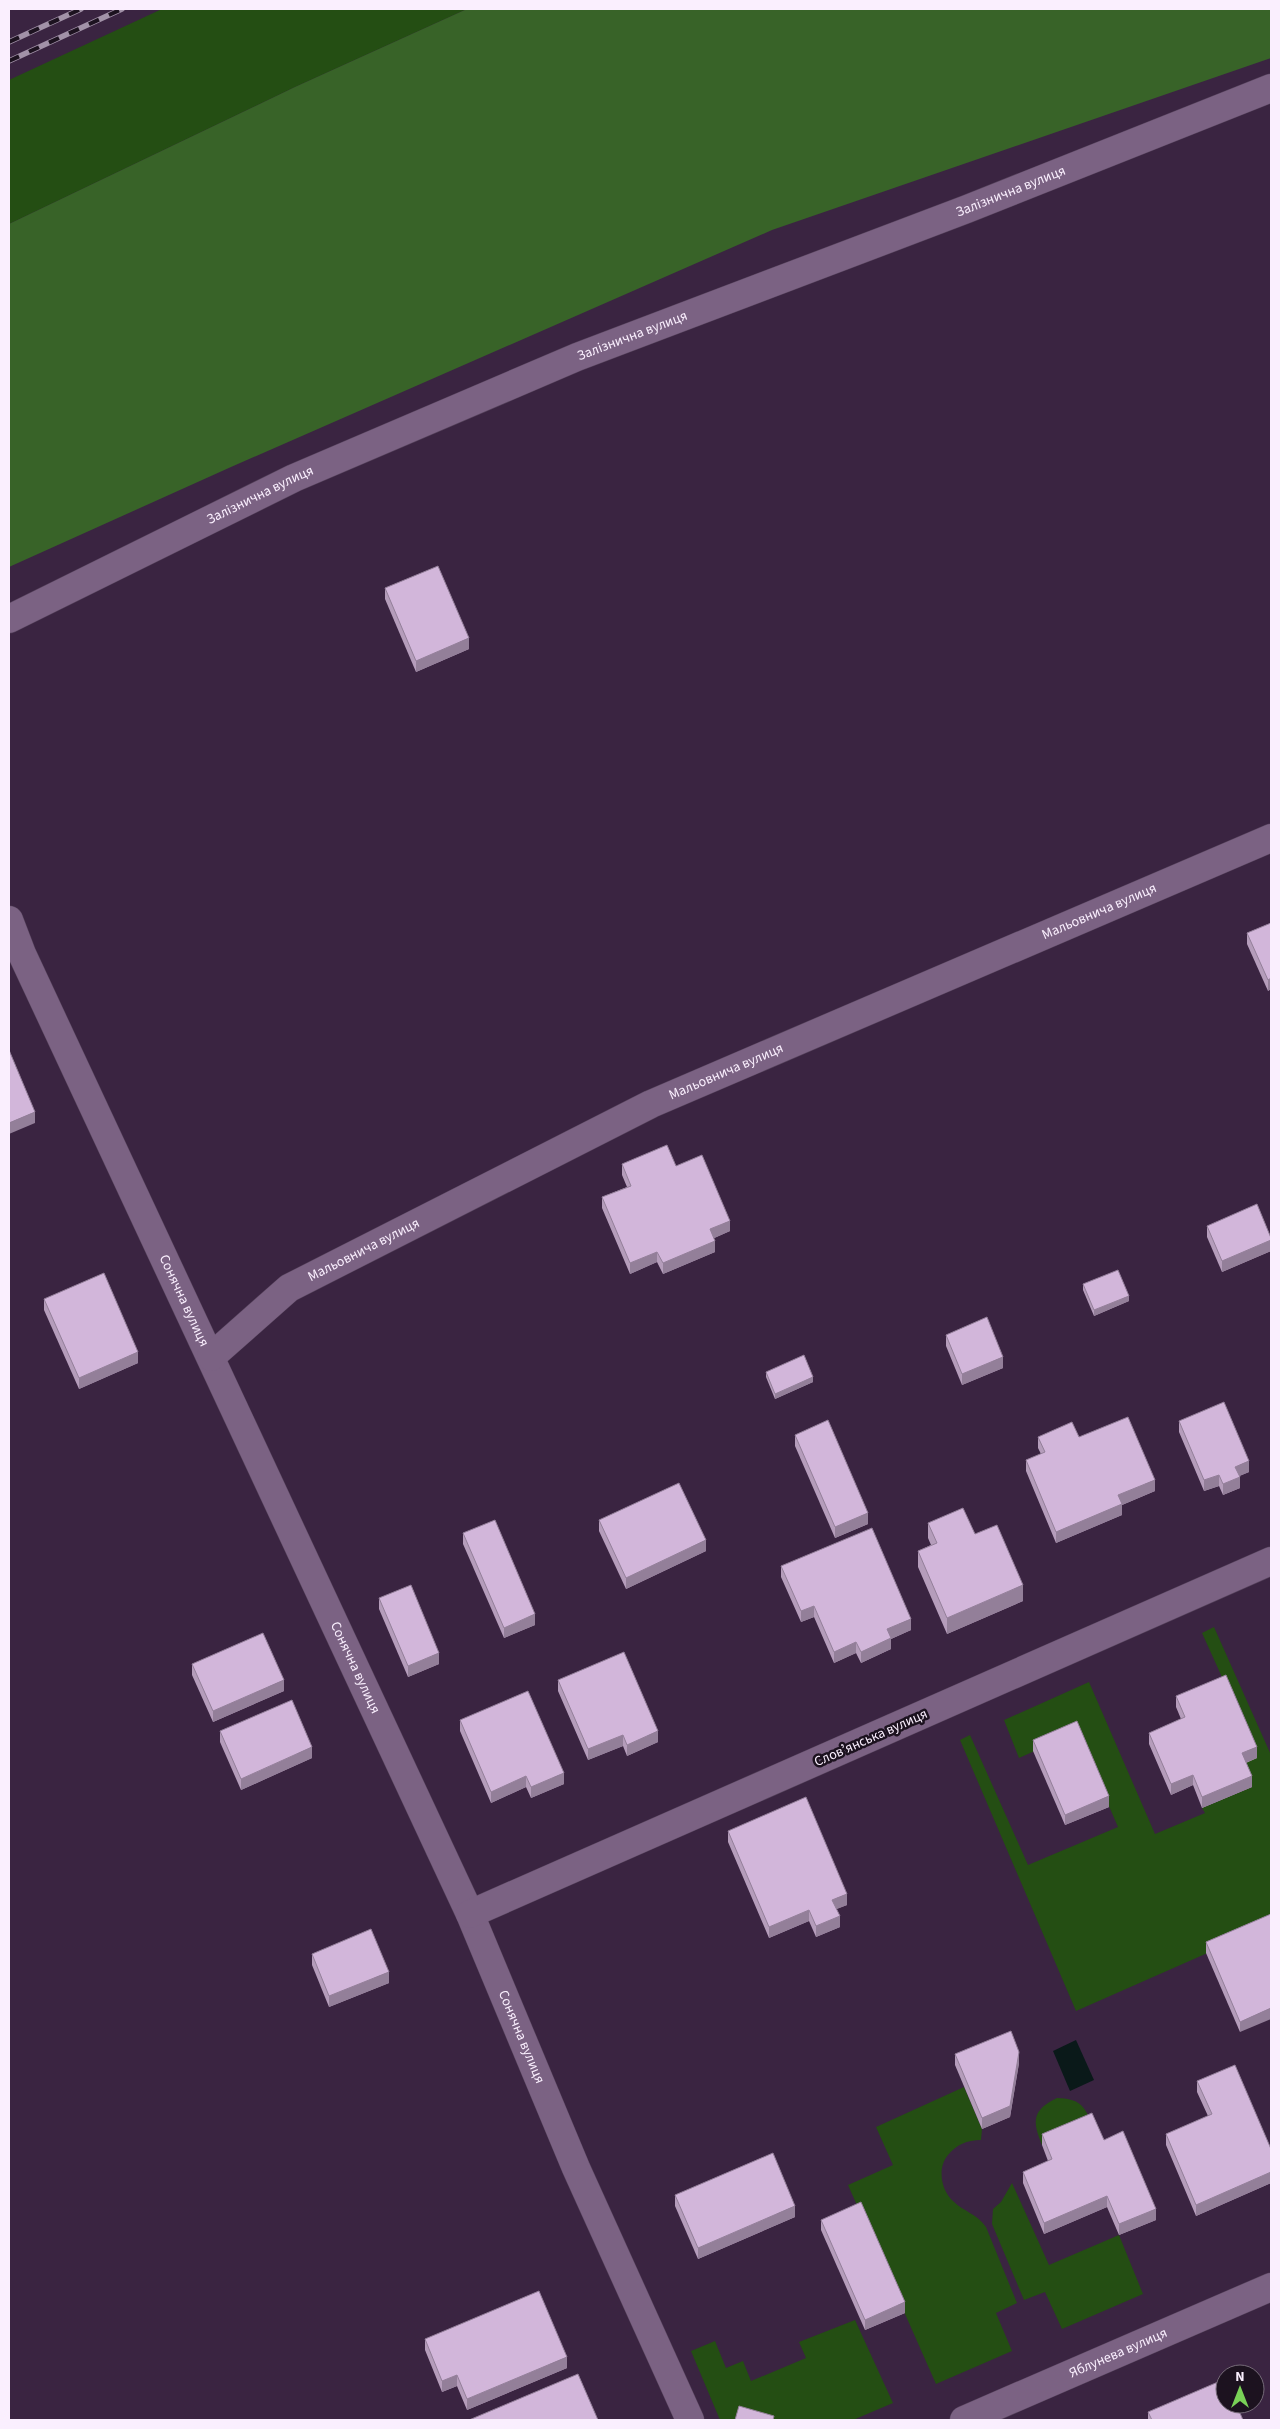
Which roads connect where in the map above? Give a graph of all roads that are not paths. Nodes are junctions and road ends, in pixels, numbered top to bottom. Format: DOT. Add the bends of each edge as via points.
graph roads {
  1 [pos="1271,88"];
  2 [pos="9,619"];
  3 [pos="1271,838"];
  4 [pos="9,920"];
  5 [pos="211,1357"];
  6 [pos="1271,1561"];
  7 [pos="470,1914"];
  8 [pos="1271,2287"];
  9 [pos="690,2420"];
  10 [pos="964,2420"];
  1 -- 2 [label="street, Залізнична вулиця" via="966,209 577,357 294,478"];
  3 -- 5 [label="street, Мальовнича вулиця" via="651,1104 289,1288"];
  4 -- 5 [label="street, Сонячна вулиця" via="26,963"];
  5 -- 7 [label="street, Сонячна вулиця"];
  6 -- 7 [label="street, Словʼянська вулиця"];
  7 -- 9 [label="street, Сонячна вулиця" via="576,2168"];
  8 -- 10 [label="street, Яблунева вулиця"];
}
